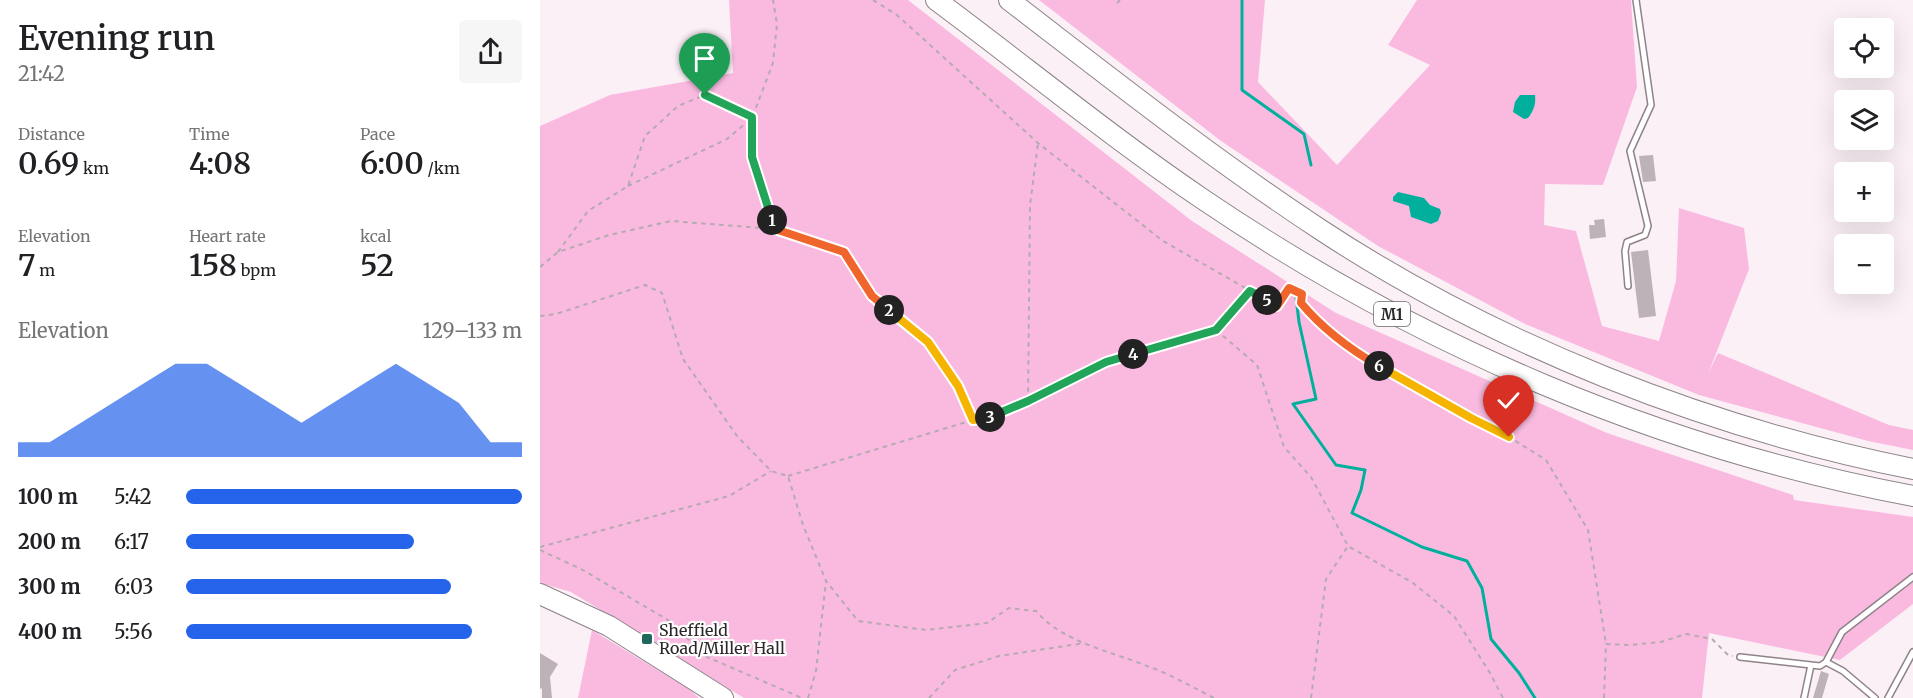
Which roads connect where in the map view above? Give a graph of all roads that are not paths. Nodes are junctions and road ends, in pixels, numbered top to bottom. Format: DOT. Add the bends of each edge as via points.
graph roads {
  1 [pos="936,0"];
  2 [pos="1009,0"];
  3 [pos="1636,0"];
  4 [pos="1628,286"];
  5 [pos="1913,469"];
  6 [pos="1913,496"];
  7 [pos="1913,577"];
  8 [pos="540,594"];
  9 [pos="1913,652"];
  10 [pos="1740,657"];
  11 [pos="1826,662"];
  12 [pos="1811,665"];
  13 [pos="723,698"];
  14 [pos="1804,698"];
  15 [pos="1875,698"];
  16 [pos="1888,698"];
  1 -- 6 [label="highway, M1" via="1202,199 1401,319 1557,391 1676,436 1787,468"];
  2 -- 5 [label="highway, M1" via="1323,232 1466,313 1549,353 1678,404 1793,440"];
  3 -- 4 [label="lane" via="1651,105 1630,151 1648,226 1645,235 1627,242 1624,251"];
  7 -- 11 [label="lane" via="1842,632"];
  8 -- 13 [label="highway" via="609,626"];
  9 -- 16 [label="lane"];
  10 -- 12 [label="lane"];
  11 -- 12 [label="lane"];
  11 -- 15 [label="lane"];
  12 -- 14 [label="lane"];
}
